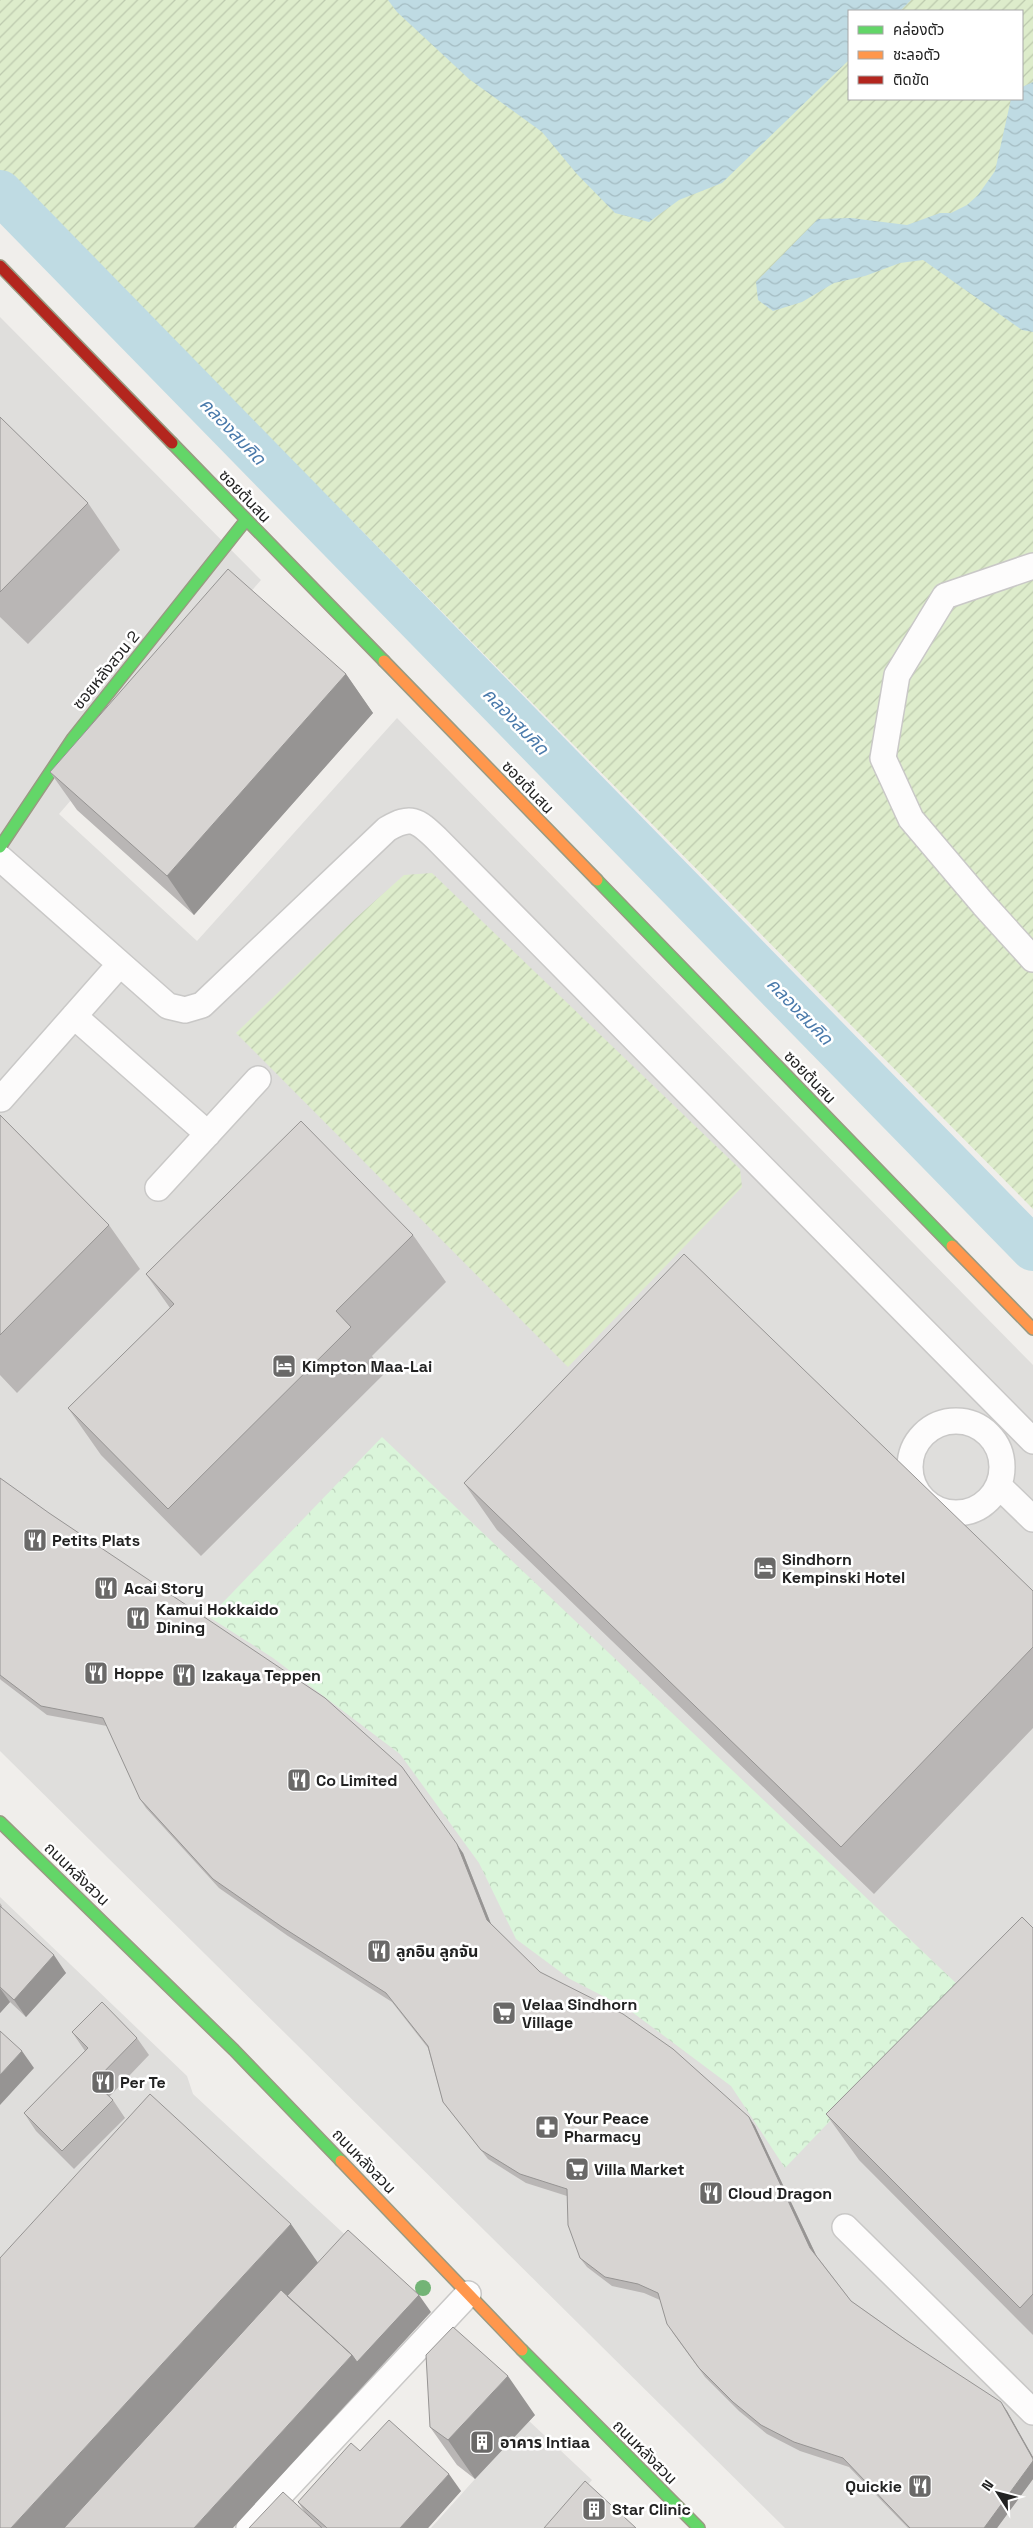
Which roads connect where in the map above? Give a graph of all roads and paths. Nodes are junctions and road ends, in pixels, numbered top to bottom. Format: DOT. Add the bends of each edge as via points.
graph roads {
  1 [pos="0,266"];
  2 [pos="246,520"];
  3 [pos="1033,566"];
  4 [pos="0,847"];
  5 [pos="0,858"];
  6 [pos="1033,959"];
  7 [pos="120,964"];
  8 [pos="74,1016"];
  9 [pos="258,1079"];
  10 [pos="1,1099"];
  11 [pos="208,1134"];
  12 [pos="158,1188"];
  13 [pos="1033,1329"];
  14 [pos="1002,1411"];
  15 [pos="984,1429"];
  16 [pos="1033,1442"];
  17 [pos="999,1486"];
  18 [pos="1033,1519"];
  19 [pos="0,1822"];
  20 [pos="844,2227"];
  21 [pos="468,2294"];
  22 [pos="1033,2412"];
  23 [pos="249,2528"];
  24 [pos="699,2528"];
  1 -- 2 [label="street, ซอยต้นสน"];
  2 -- 4 [label="street, ซอยหลังสวน 2" via="73,738"];
  2 -- 13 [label="street, ซอยต้นสน"];
  3 -- 6 [label="lane" via="945,596 897,675 883,758 911,819"];
  5 -- 7 [label="lane"];
  7 -- 8 [label="lane"];
  7 -- 14 [label="lane" via="168,1006 185,1010 202,1005 387,829 401,821 414,821 426,828"];
  8 -- 10 [label="lane"];
  8 -- 11 [label="lane"];
  9 -- 11 [label="lane"];
  11 -- 12 [label="lane"];
  14 -- 15 [label="lane"];
  14 -- 16 [label="lane"];
  15 -- 17 [label="lane" via="995,1440 1002,1455"];
  15 -- 17 [label="lane" via="956,1419 940,1422 917,1442 909,1471 913,1486 922,1499 948,1513 964,1513 978,1508"];
  17 -- 18 [label="lane"];
  19 -- 21 [label="street, ถนนหลังสวน" via="234,2050"];
  20 -- 22 [label="lane"];
  21 -- 23 [label="lane"];
  21 -- 24 [label="street, ถนนหลังสวน"];
}
